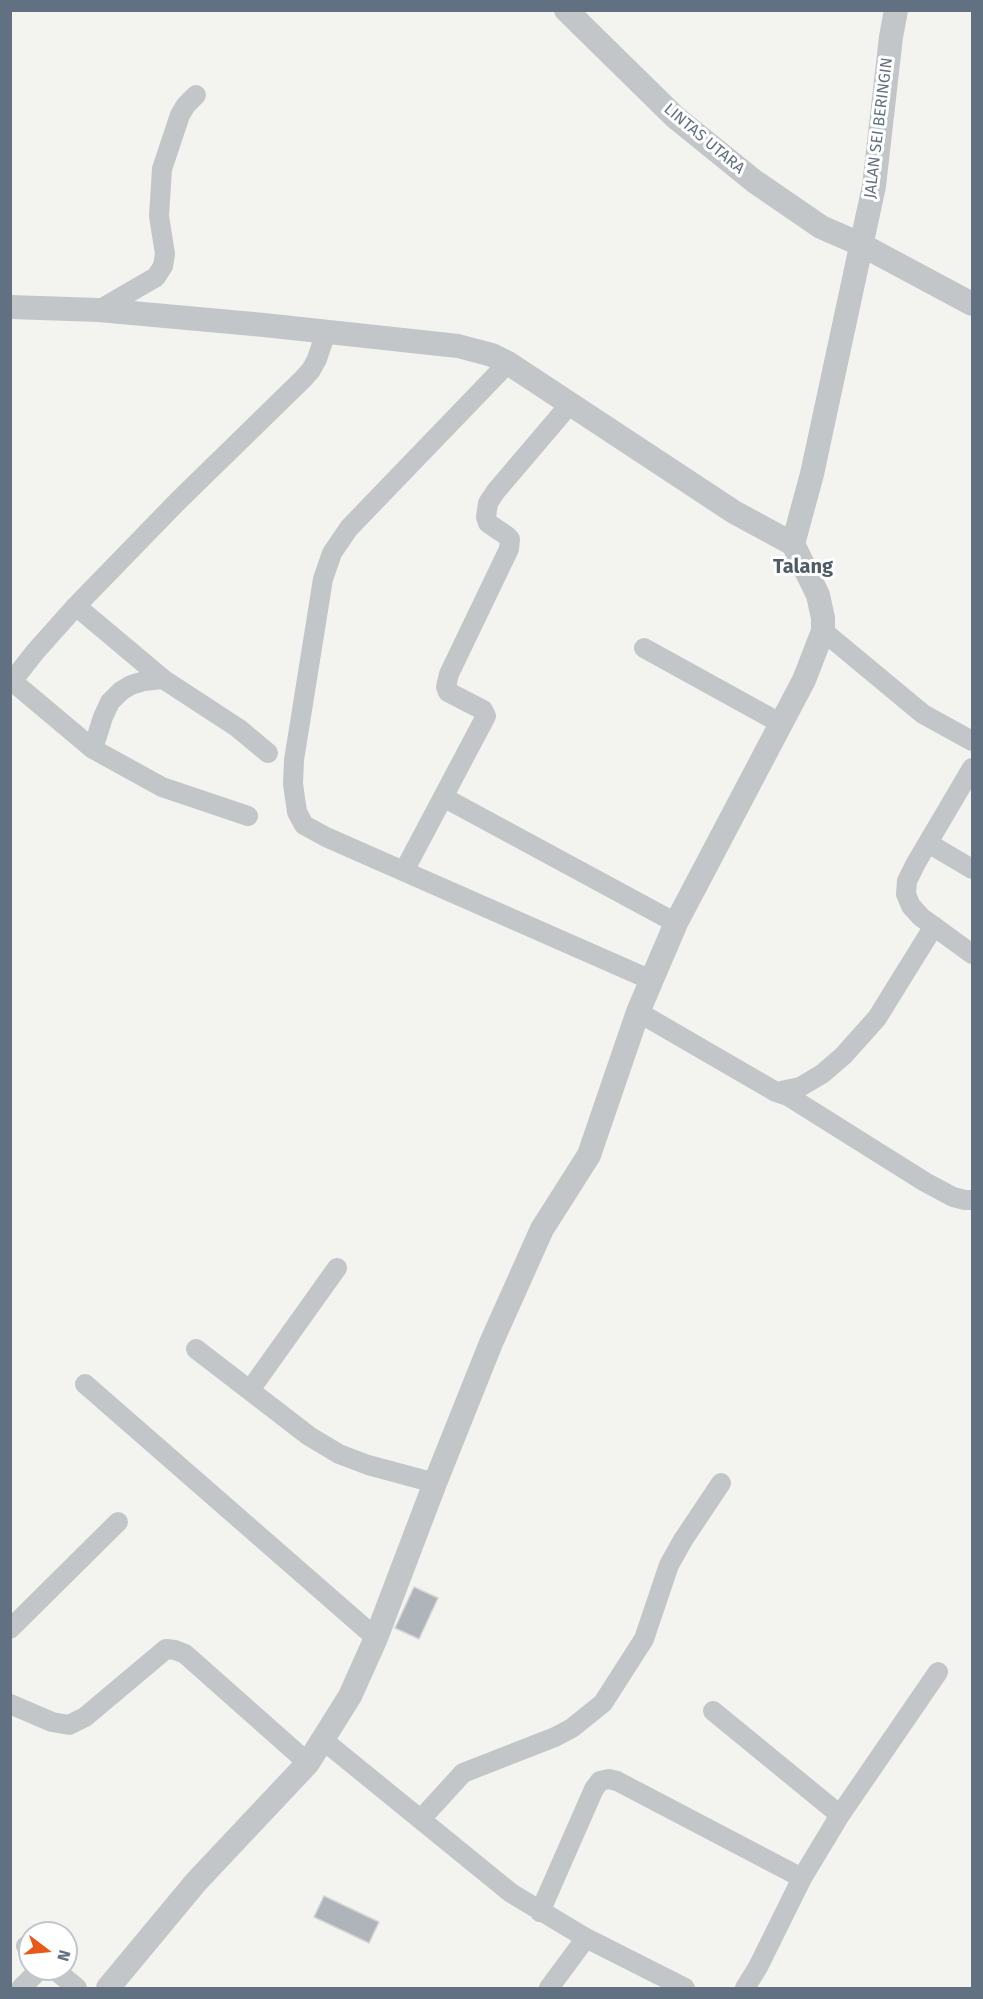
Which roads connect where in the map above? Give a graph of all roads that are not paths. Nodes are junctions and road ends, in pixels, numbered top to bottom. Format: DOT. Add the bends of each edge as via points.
graph roads {
  1 [pos="566,10"];
  2 [pos="896,10"];
  3 [pos="196,95"];
  4 [pos="860,244"];
  5 [pos="972,304"];
  6 [pos="10,307"];
  7 [pos="99,310"];
  8 [pos="326,332"];
  9 [pos="508,363"];
  10 [pos="570,404"];
  11 [pos="793,544"];
  12 [pos="76,606"];
  13 [pos="823,631"];
  14 [pos="644,648"];
  15 [pos="163,679"];
  16 [pos="11,682"];
  17 [pos="780,723"];
  18 [pos="972,741"];
  19 [pos="93,749"];
  20 [pos="268,753"];
  21 [pos="972,768"];
  22 [pos="443,797"];
  23 [pos="248,816"];
  24 [pos="928,843"];
  25 [pos="972,869"];
  26 [pos="404,871"];
  27 [pos="676,923"];
  28 [pos="934,926"];
  29 [pos="972,954"];
  30 [pos="651,980"];
  31 [pos="638,1012"];
  32 [pos="776,1092"];
  33 [pos="972,1200"];
  34 [pos="337,1268"];
  35 [pos="196,1349"];
  36 [pos="85,1384"];
  37 [pos="249,1390"];
  38 [pos="435,1483"];
  39 [pos="721,1484"];
  40 [pos="118,1522"];
  41 [pos="10,1629"];
  42 [pos="376,1638"];
  43 [pos="938,1672"];
  44 [pos="10,1704"];
  45 [pos="713,1711"];
  46 [pos="323,1740"];
  47 [pos="308,1763"];
  48 [pos="840,1815"];
  49 [pos="421,1819"];
  50 [pos="802,1878"];
  51 [pos="540,1912"];
  52 [pos="586,1938"];
  53 [pos="108,1989"];
  54 [pos="549,1989"];
  55 [pos="685,1989"];
  56 [pos="745,1989"];
  1 -- 4 [label="street, LINTAS UTARA" via="675,117 735,167 806,219"];
  2 -- 4 [label="street, JALAN SEI BERINGIN" via="874,186"];
  3 -- 7 [label="street" via="180,115 162,169 159,216 163,266 156,277"];
  4 -- 5 [label="street, LINTAS UTARA"];
  4 -- 11 [label="street, JALAN SEI BERINGIN" via="812,474"];
  6 -- 7 [label="street"];
  7 -- 8 [label="street"];
  8 -- 9 [label="street" via="458,346"];
  8 -- 12 [label="street" via="317,358 303,379"];
  9 -- 10 [label="street"];
  9 -- 26 [label="street" via="349,528 332,553 323,579 294,759 297,812 304,825"];
  10 -- 11 [label="street" via="734,512"];
  10 -- 22 [label="street" via="488,503 488,522 510,539 509,549 446,687 448,692 483,710 486,716"];
  11 -- 13 [label="street" via="818,596"];
  12 -- 15 [label="street"];
  12 -- 16 [label="street"];
  13 -- 17 [label="street" via="804,680"];
  13 -- 18 [label="street" via="923,714"];
  14 -- 17 [label="street"];
  15 -- 19 [label="street" via="131,685 110,702"];
  15 -- 20 [label="street" via="238,728"];
  16 -- 19 [label="street"];
  17 -- 27 [label="street"];
  19 -- 23 [label="street" via="162,787"];
  21 -- 24 [label="street"];
  22 -- 26 [label="street"];
  22 -- 27 [label="street"];
  24 -- 25 [label="street"];
  24 -- 28 [label="street" via="908,881 906,894 911,906"];
  26 -- 30 [label="street"];
  27 -- 30 [label="street"];
  28 -- 29 [label="street"];
  28 -- 32 [label="street" via="877,1018 843,1056 801,1087"];
  30 -- 31 [label="street"];
  31 -- 32 [label="street"];
  31 -- 38 [label="street" via="589,1155 534,1245"];
  32 -- 33 [label="street" via="925,1182 953,1197"];
  34 -- 37 [label="street"];
  35 -- 37 [label="street"];
  36 -- 42 [label="street"];
  37 -- 38 [label="street" via="339,1454"];
  38 -- 42 [label="street"];
  39 -- 49 [label="street" via="669,1565 644,1639 603,1703 555,1737 463,1773"];
  40 -- 41 [label="street"];
  42 -- 46 [label="street" via="350,1696"];
  43 -- 48 [label="street"];
  44 -- 47 [label="street" via="69,1725 85,1717 166,1649 176,1650"];
  45 -- 48 [label="street"];
  46 -- 47 [label="street"];
  46 -- 49 [label="street"];
  47 -- 53 [label="street" via="196,1882"];
  48 -- 50 [label="street"];
  49 -- 51 [label="street"];
  50 -- 51 [label="street" via="609,1779 600,1781 594,1789"];
  50 -- 56 [label="street"];
  51 -- 52 [label="street"];
  52 -- 54 [label="street"];
  52 -- 55 [label="street"];
}
